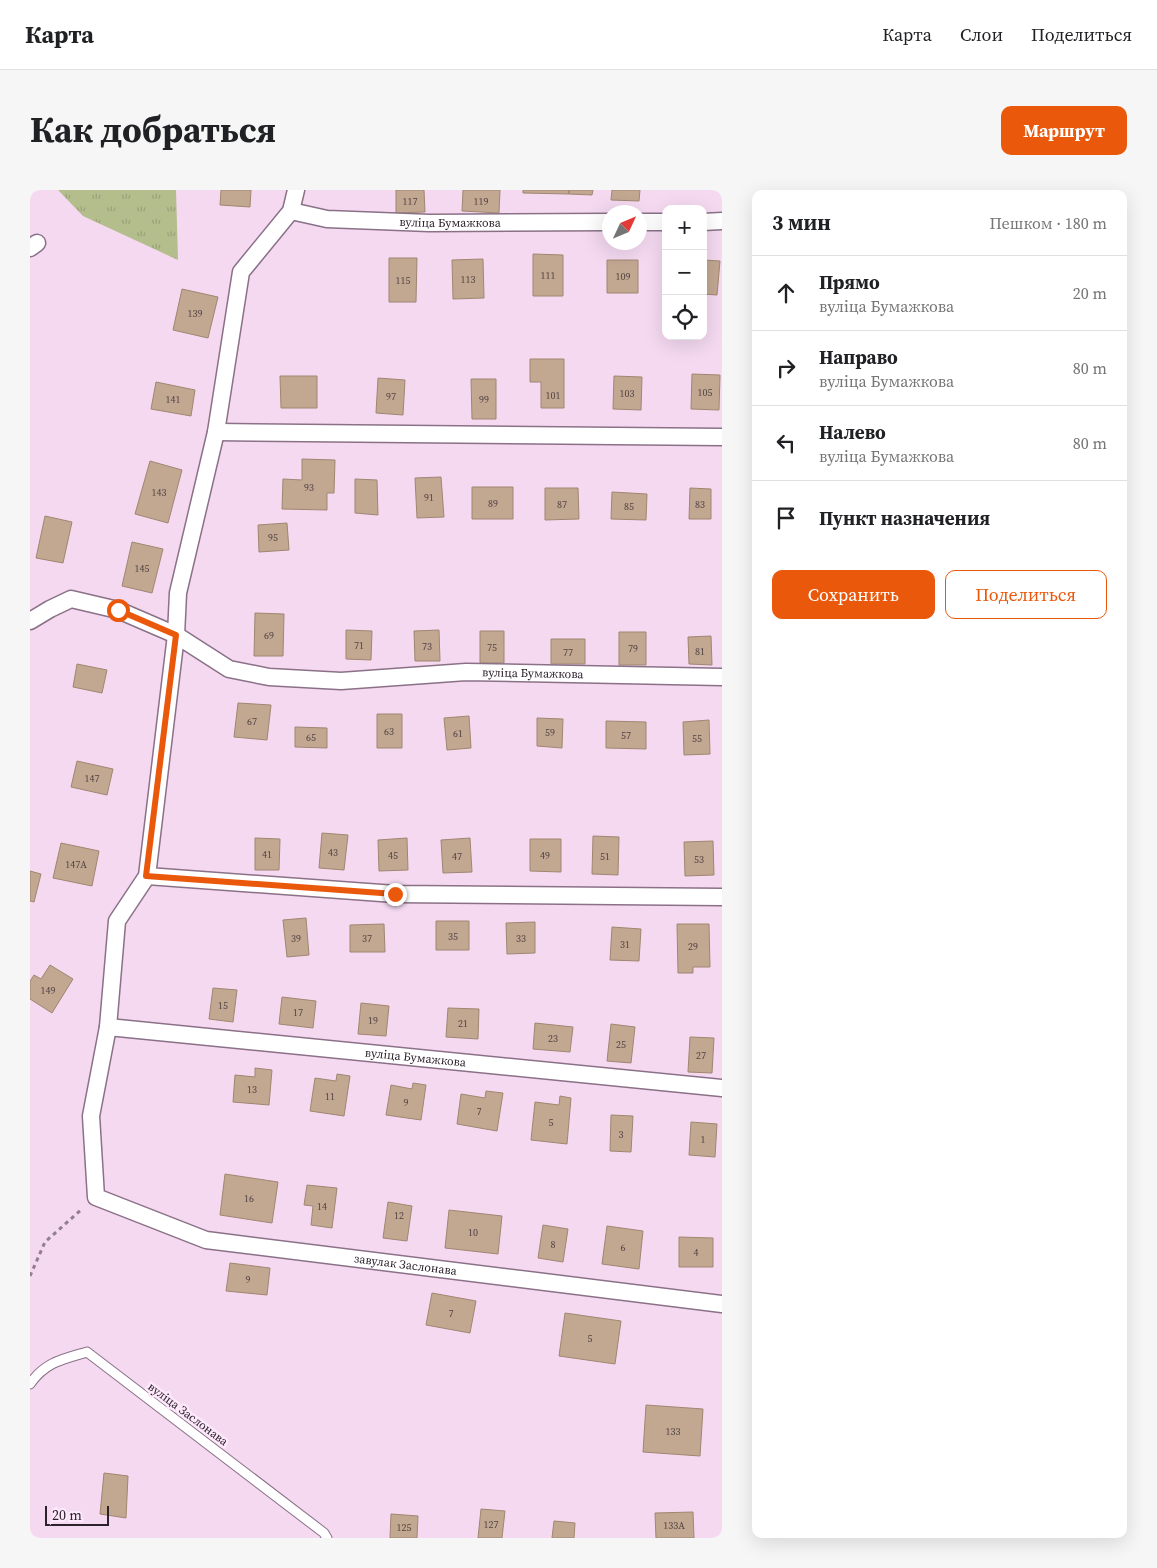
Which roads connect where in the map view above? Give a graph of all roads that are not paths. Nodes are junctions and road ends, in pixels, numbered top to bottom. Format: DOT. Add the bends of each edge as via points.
graph roads {
  1 [pos="296,190"];
  2 [pos="291,211"];
  3 [pos="602,222"];
  4 [pos="647,222"];
  5 [pos="662,222"];
  6 [pos="707,222"];
  7 [pos="722,222"];
  8 [pos="216,432"];
  9 [pos="722,437"];
  10 [pos="30,621"];
  11 [pos="176,635"];
  12 [pos="722,677"];
  13 [pos="146,876"];
  14 [pos="722,897"];
  15 [pos="108,1027"];
  16 [pos="722,1088"];
  17 [pos="722,1304"];
  18 [pos="30,1384"];
  19 [pos="327,1538"];
  1 -- 2 [label="street"];
  2 -- 3 [label="street, вуліца Бумажкова" via="327,219 429,223"];
  2 -- 8 [label="street" via="240,272"];
  4 -- 5 [label="street"];
  6 -- 7 [label="street"];
  8 -- 9 [label="street"];
  8 -- 11 [label="street" via="178,593"];
  10 -- 11 [label="street, вуліца Бумажкова" via="71,599 118,610"];
  11 -- 12 [label="street, вуліца Бумажкова" via="229,669 269,677 341,681 466,672"];
  11 -- 13 [label="street"];
  13 -- 14 [label="street" via="395,894"];
  13 -- 15 [label="street" via="117,921"];
  15 -- 16 [label="street, вуліца Бумажкова"];
  15 -- 17 [label="street, завулак Заслонава" via="91,1116 96,1197 206,1240"];
  18 -- 19 [label="lane, вуліца Заслонава" via="38,1371 59,1360 87,1352"];
}
